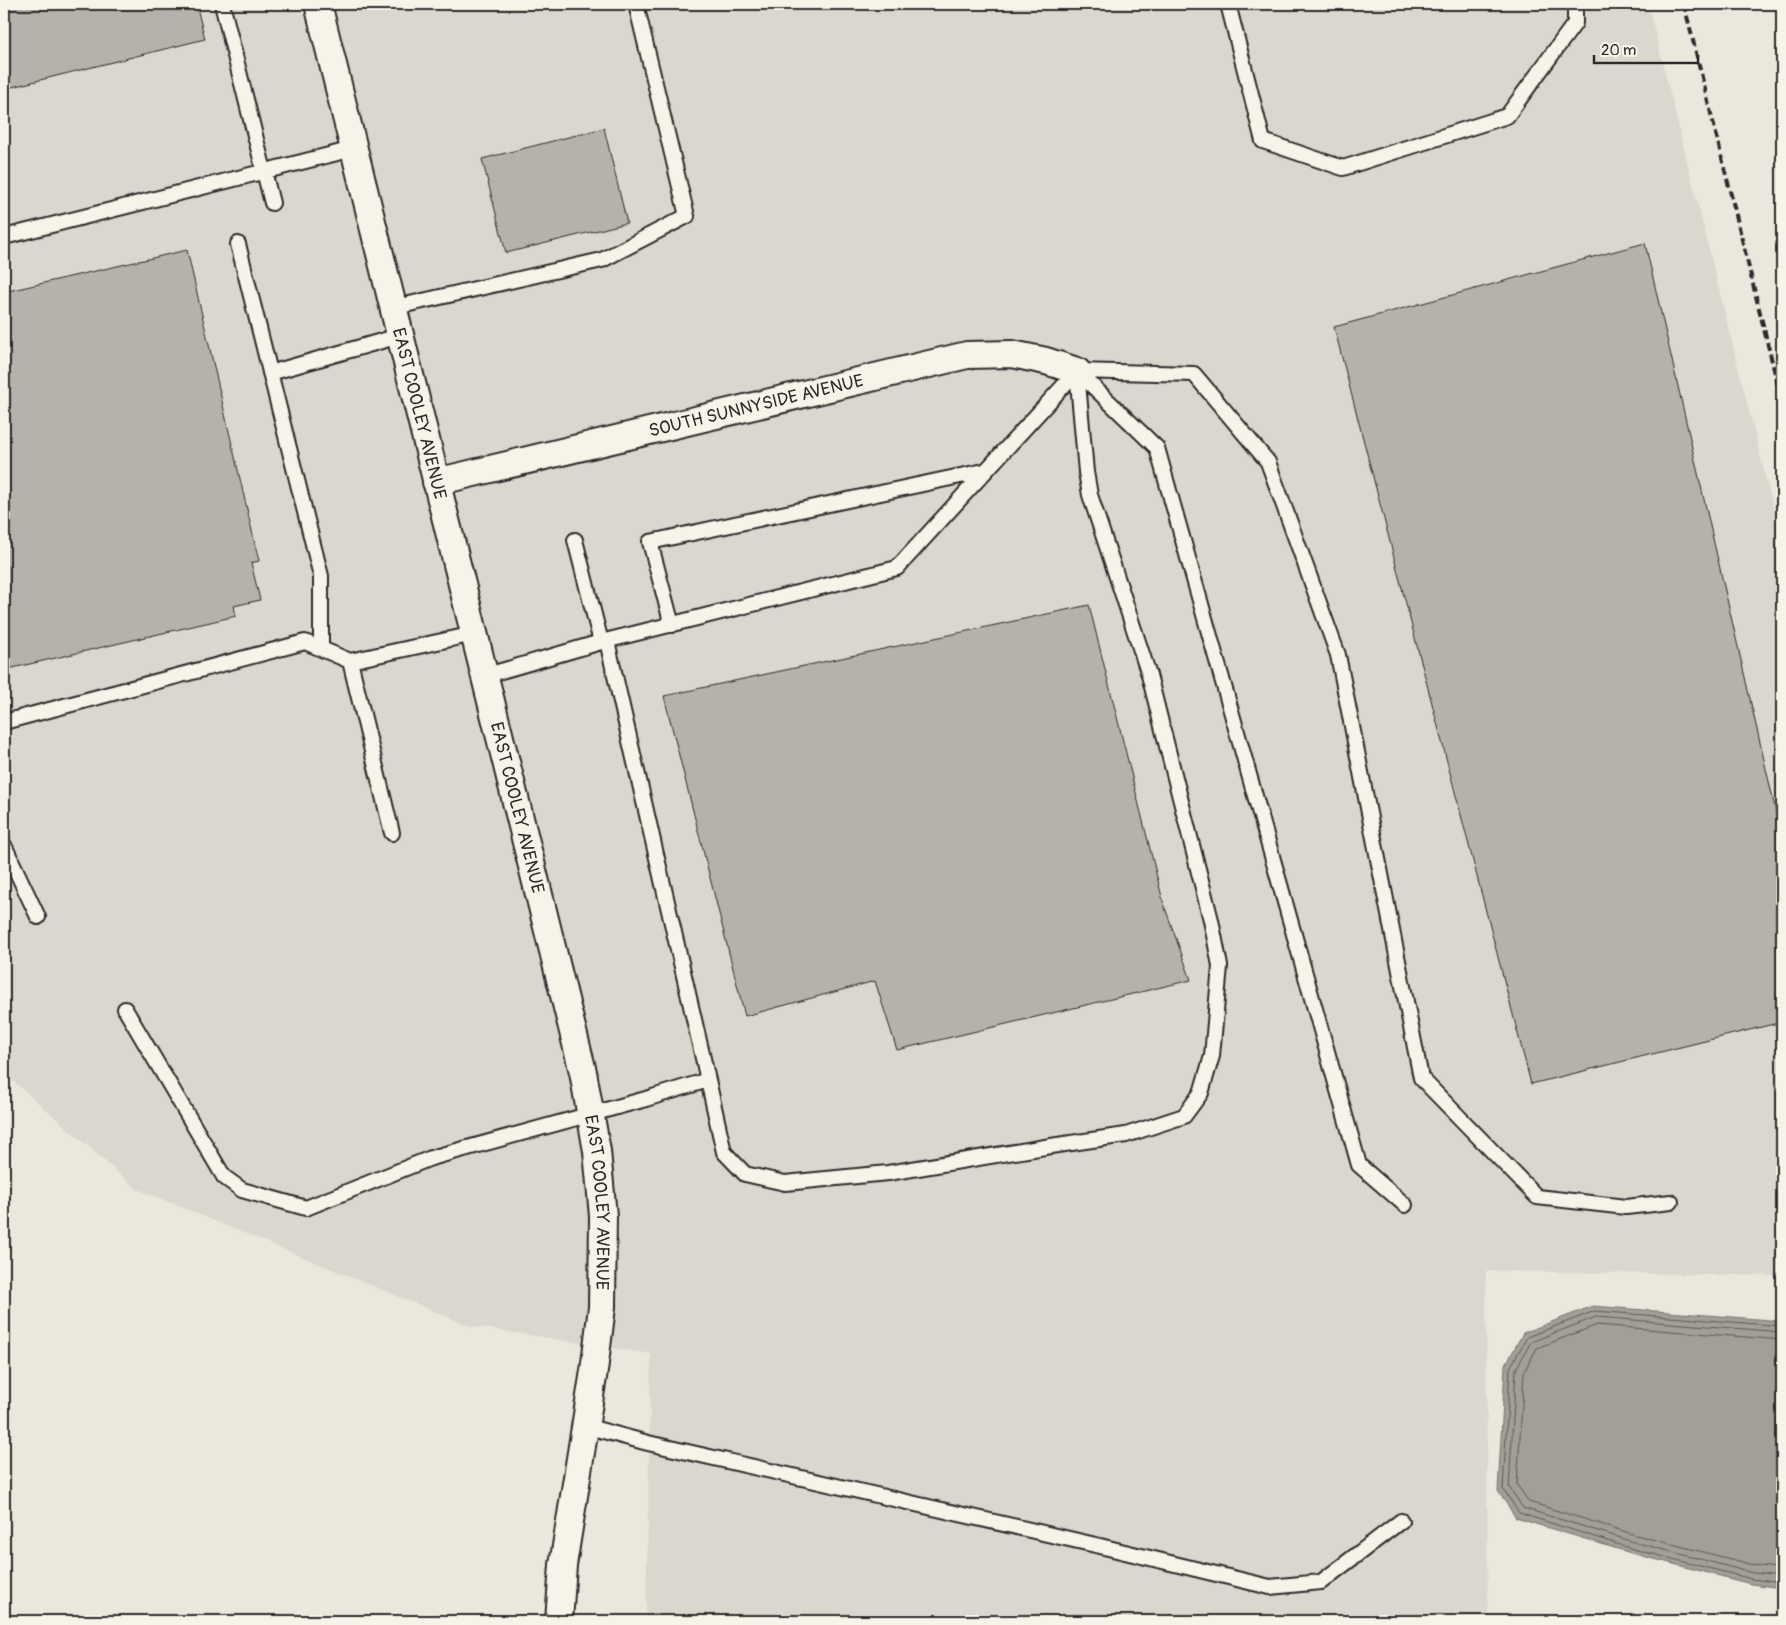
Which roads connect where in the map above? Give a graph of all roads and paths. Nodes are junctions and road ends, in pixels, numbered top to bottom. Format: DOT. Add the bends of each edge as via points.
graph roads {
  1 [pos="222,4"];
  2 [pos="318,4"];
  3 [pos="636,4"];
  4 [pos="1228,4"];
  5 [pos="1575,4"];
  6 [pos="354,149"];
  7 [pos="264,172"];
  8 [pos="272,203"];
  9 [pos="4,237"];
  10 [pos="238,244"];
  11 [pos="392,308"];
  12 [pos="400,336"];
  13 [pos="1077,371"];
  14 [pos="270,373"];
  15 [pos="984,471"];
  16 [pos="436,482"];
  17 [pos="575,540"];
  18 [pos="672,625"];
  19 [pos="474,634"];
  20 [pos="604,641"];
  21 [pos="321,649"];
  22 [pos="350,661"];
  23 [pos="484,676"];
  24 [pos="4,722"];
  25 [pos="392,834"];
  26 [pos="4,845"];
  27 [pos="38,917"];
  28 [pos="125,1009"];
  29 [pos="708,1080"];
  30 [pos="591,1115"];
  31 [pos="1671,1202"];
  32 [pos="1404,1205"];
  33 [pos="585,1426"];
  34 [pos="1401,1522"];
  35 [pos="560,1621"];
  1 -- 7 [label="lane"];
  2 -- 6 [label="street, EAST COOLEY AVENUE"];
  3 -- 11 [label="lane" via="686,216 602,260"];
  4 -- 5 [label="lane" via="1263,141 1343,168 1507,116 1575,23"];
  6 -- 7 [label="lane"];
  6 -- 11 [label="street, EAST COOLEY AVENUE"];
  7 -- 8 [label="lane"];
  7 -- 9 [label="lane"];
  10 -- 14 [label="lane"];
  11 -- 12 [label="street, EAST COOLEY AVENUE"];
  12 -- 14 [label="lane"];
  12 -- 16 [label="street, EAST COOLEY AVENUE"];
  13 -- 15 [label="lane"];
  13 -- 16 [label="street, SOUTH SUNNYSIDE AVENUE" via="1012,354 967,355"];
  13 -- 29 [label="lane" via="1090,495 1149,675 1220,966 1212,1056 1201,1093 1184,1116 1126,1135 888,1173 785,1183 746,1174 724,1152"];
  13 -- 31 [label="lane" via="1194,374 1268,462 1338,654 1420,1078 1537,1196 1626,1207"];
  13 -- 32 [label="lane" via="1157,448 1359,1165"];
  14 -- 21 [label="lane" via="321,576"];
  15 -- 18 [label="lane" via="896,568"];
  15 -- 18 [label="lane" via="650,542"];
  16 -- 19 [label="street, EAST COOLEY AVENUE"];
  17 -- 20 [label="lane"];
  18 -- 20 [label="lane"];
  19 -- 22 [label="lane"];
  19 -- 23 [label="street, EAST COOLEY AVENUE"];
  20 -- 23 [label="lane"];
  20 -- 29 [label="lane"];
  21 -- 22 [label="lane"];
  21 -- 24 [label="lane" via="305,642"];
  22 -- 25 [label="lane"];
  23 -- 30 [label="street, EAST COOLEY AVENUE"];
  26 -- 27 [label="lane"];
  28 -- 30 [label="lane" via="224,1177 242,1190 306,1208 431,1158"];
  29 -- 30 [label="lane"];
  30 -- 33 [label="street, EAST COOLEY AVENUE" via="603,1216 602,1307"];
  33 -- 34 [label="lane" via="1270,1587 1321,1582"];
  33 -- 35 [label="street, EAST COOLEY AVENUE" via="563,1565"];
}
